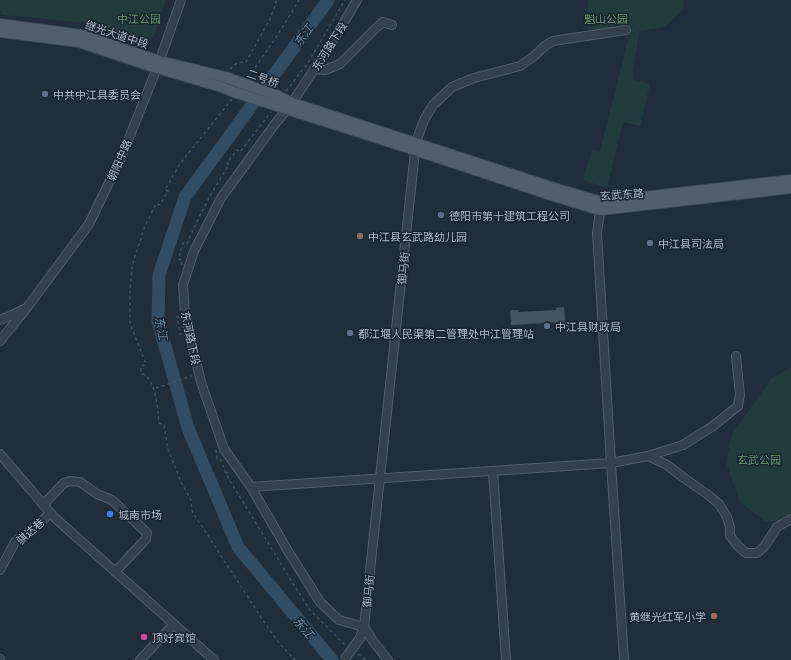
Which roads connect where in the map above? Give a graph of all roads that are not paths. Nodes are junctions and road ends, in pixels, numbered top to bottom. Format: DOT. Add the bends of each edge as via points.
graph roads {
  1 [pos="181,0"];
  2 [pos="357,0"];
  3 [pos="0,24"];
  4 [pos="392,25"];
  5 [pos="626,30"];
  6 [pos="0,32"];
  7 [pos="158,64"];
  8 [pos="314,69"];
  9 [pos="223,80"];
  10 [pos="289,106"];
  11 [pos="416,146"];
  12 [pos="791,180"];
  13 [pos="791,188"];
  14 [pos="601,206"];
  15 [pos="29,305"];
  16 [pos="0,320"];
  17 [pos="0,341"];
  18 [pos="736,356"];
  19 [pos="0,454"];
  20 [pos="648,456"];
  21 [pos="611,463"];
  22 [pos="493,472"];
  23 [pos="380,479"];
  24 [pos="251,487"];
  25 [pos="43,504"];
  26 [pos="50,513"];
  27 [pos="791,519"];
  28 [pos="0,570"];
  29 [pos="115,572"];
  30 [pos="174,624"];
  31 [pos="364,627"];
  32 [pos="140,660"];
  33 [pos="214,660"];
  34 [pos="344,660"];
  35 [pos="388,660"];
  36 [pos="506,660"];
  37 [pos="624,660"];
  1 -- 7 [label="street, 朝阳中路"];
  2 -- 8 [label="street, 东河路下段"];
  3 -- 7 [label="main road, 继光大道中段" via="81,35"];
  4 -- 8 [label="street" via="384,22 340,64 325,70"];
  5 -- 11 [label="street, 御马街" via="553,41 520,66 474,78 452,87 433,105 424,120"];
  6 -- 7 [label="main road, 继光大道中段" via="79,42"];
  7 -- 9 [label="main road, 继光大道中段"];
  7 -- 15 [label="street, 朝阳中路" via="121,158 89,224"];
  8 -- 10 [label="street, 东河路下段"];
  9 -- 10 [label="main road, 二号桥, bridge" via="278,96"];
  10 -- 11 [label="main road, 二号桥"];
  10 -- 24 [label="street, 东河路下段" via="221,198 194,251 183,285 185,315 201,382 224,449"];
  11 -- 14 [label="main road, 玄武东路" via="552,195"];
  11 -- 23 [label="street, 御马街"];
  12 -- 14 [label="main road, 玄武东路"];
  13 -- 14 [label="main road, 玄武东路"];
  14 -- 21 [label="street" via="597,233"];
  15 -- 16 [label="street"];
  15 -- 17 [label="street, 朝阳中路"];
  18 -- 20 [label="street" via="740,395 738,406 683,445"];
  19 -- 25 [label="street"];
  20 -- 21 [label="street"];
  20 -- 27 [label="street" via="666,465 719,504 727,517 730,536 746,553 757,554 777,527"];
  21 -- 22 [label="street"];
  21 -- 37 [label="street"];
  22 -- 23 [label="street"];
  22 -- 36 [label="street"];
  23 -- 24 [label="street"];
  23 -- 31 [label="street, 御马街"];
  24 -- 31 [label="street, 东河路下段" via="320,602 339,620"];
  25 -- 26 [label="street"];
  25 -- 29 [label="street" via="64,482 80,482 97,494 112,500 147,532 146,539"];
  26 -- 28 [label="street, 骐达巷" via="15,542"];
  26 -- 29 [label="street"];
  29 -- 30 [label="street"];
  30 -- 32 [label="street"];
  30 -- 33 [label="street"];
  31 -- 34 [label="street, 御马街, bridge" via="354,649"];
  31 -- 35 [label="street"];
}
